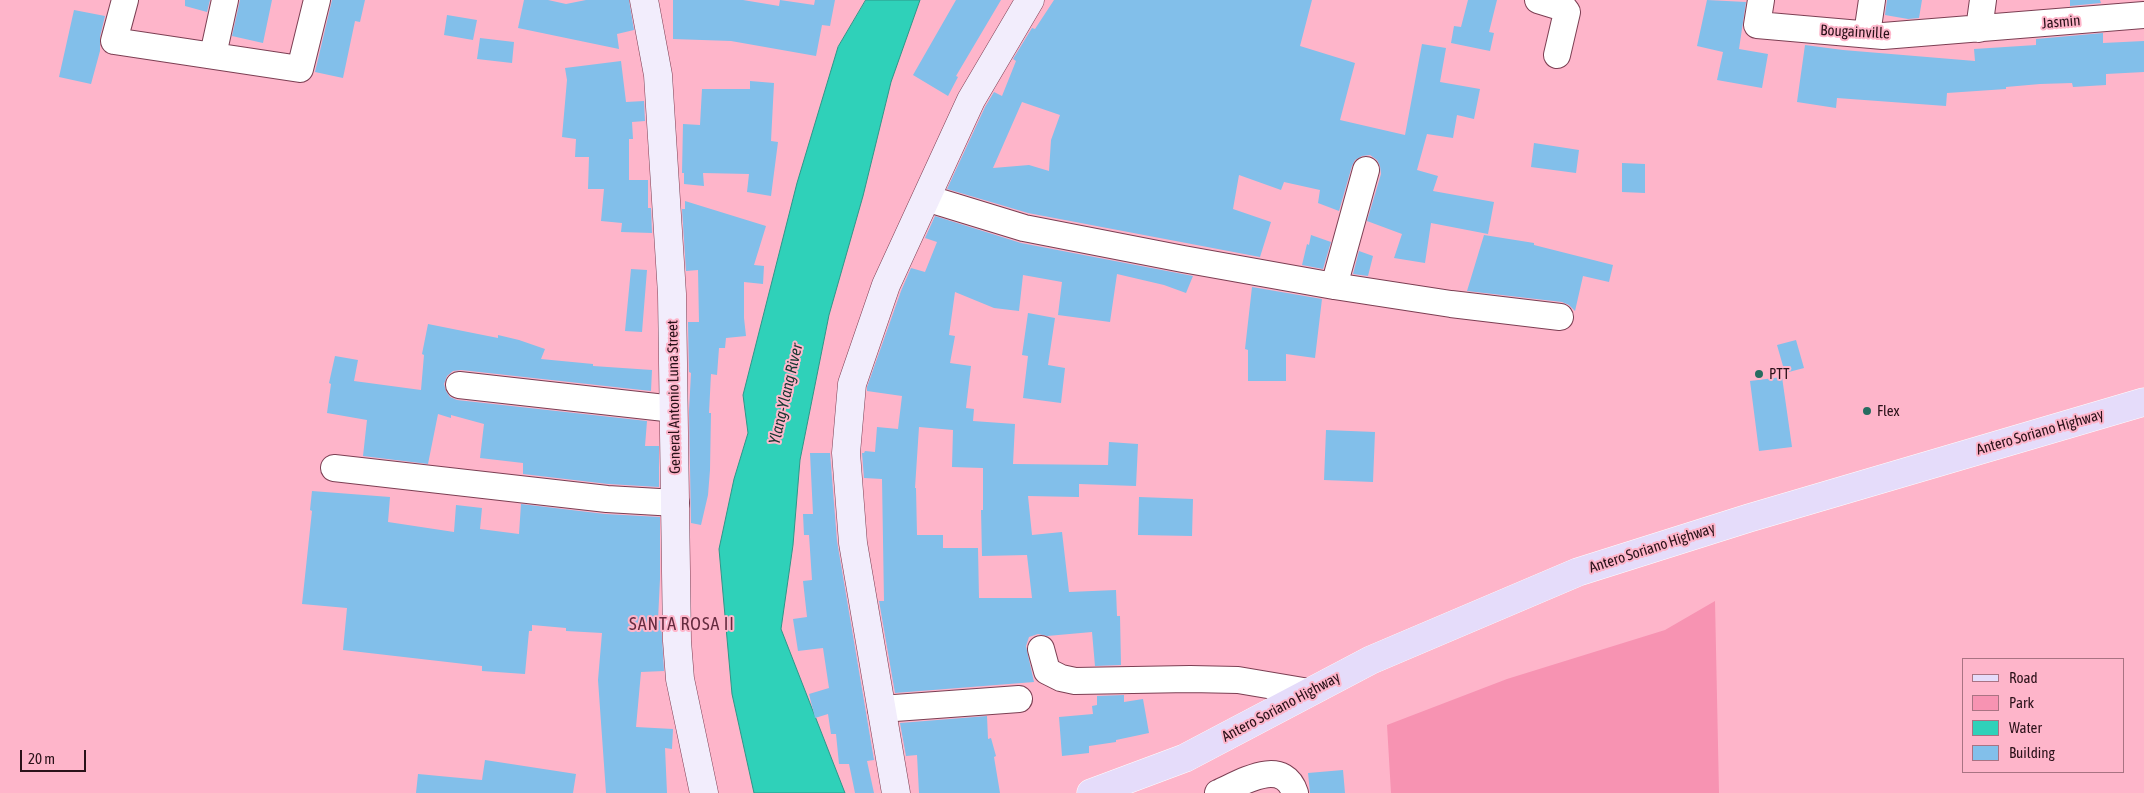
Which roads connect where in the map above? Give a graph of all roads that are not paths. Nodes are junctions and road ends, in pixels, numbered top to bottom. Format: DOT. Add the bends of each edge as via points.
graph roads {
  1 [pos="125,0"];
  2 [pos="225,0"];
  3 [pos="317,0"];
  4 [pos="644,0"];
  5 [pos="1030,0"];
  6 [pos="1538,0"];
  7 [pos="1761,0"];
  8 [pos="1872,0"];
  9 [pos="1982,0"];
  10 [pos="2144,15"];
  11 [pos="1979,29"];
  12 [pos="1867,34"];
  13 [pos="212,55"];
  14 [pos="1557,55"];
  15 [pos="1366,170"];
  16 [pos="926,198"];
  17 [pos="1334,286"];
  18 [pos="1560,317"];
  19 [pos="459,385"];
  20 [pos="2144,402"];
  21 [pos="674,410"];
  22 [pos="334,468"];
  23 [pos="676,503"];
  24 [pos="1041,649"];
  25 [pos="1309,692"];
  26 [pos="1019,699"];
  27 [pos="881,709"];
  28 [pos="1186,758"];
  29 [pos="704,793"];
  30 [pos="896,793"];
  31 [pos="1092,793"];
  32 [pos="1141,793"];
  33 [pos="1218,793"];
  34 [pos="1295,793"];
  1 -- 13 [label="street" via="114,41"];
  2 -- 13 [label="street"];
  3 -- 13 [label="street" via="300,69"];
  4 -- 21 [label="street, General Antonio Luna Street" via="658,74 672,294"];
  5 -- 16 [label="street" via="971,100"];
  6 -- 14 [label="street" via="1564,8 1567,12"];
  7 -- 12 [label="street, Bougainville" via="1757,25"];
  8 -- 12 [label="street"];
  9 -- 11 [label="street"];
  10 -- 11 [label="street, Jasmin"];
  11 -- 12 [label="street, Bougainville" via="1883,36"];
  15 -- 17 [label="street"];
  16 -- 17 [label="street" via="1024,228"];
  16 -- 27 [label="street" via="886,285 852,384 846,447 853,543"];
  17 -- 18 [label="street"];
  19 -- 21 [label="street"];
  20 -- 25 [label="main road, Antero Soriano Highway" via="1758,515 1578,572 1422,637"];
  21 -- 23 [label="street, General Antonio Luna Street"];
  22 -- 23 [label="street" via="607,499"];
  23 -- 29 [label="street, General Antonio Luna Street" via="680,679"];
  24 -- 25 [label="street" via="1047,671 1075,681 1238,680"];
  25 -- 28 [label="main road, Antero Soriano Highway"];
  26 -- 27 [label="street"];
  27 -- 30 [label="street"];
  28 -- 31 [label="main road, Antero Soriano Highway"];
  28 -- 32 [label="main road, Antero Soriano Highway"];
  33 -- 34 [label="street" via="1273,773 1283,775"];
}
